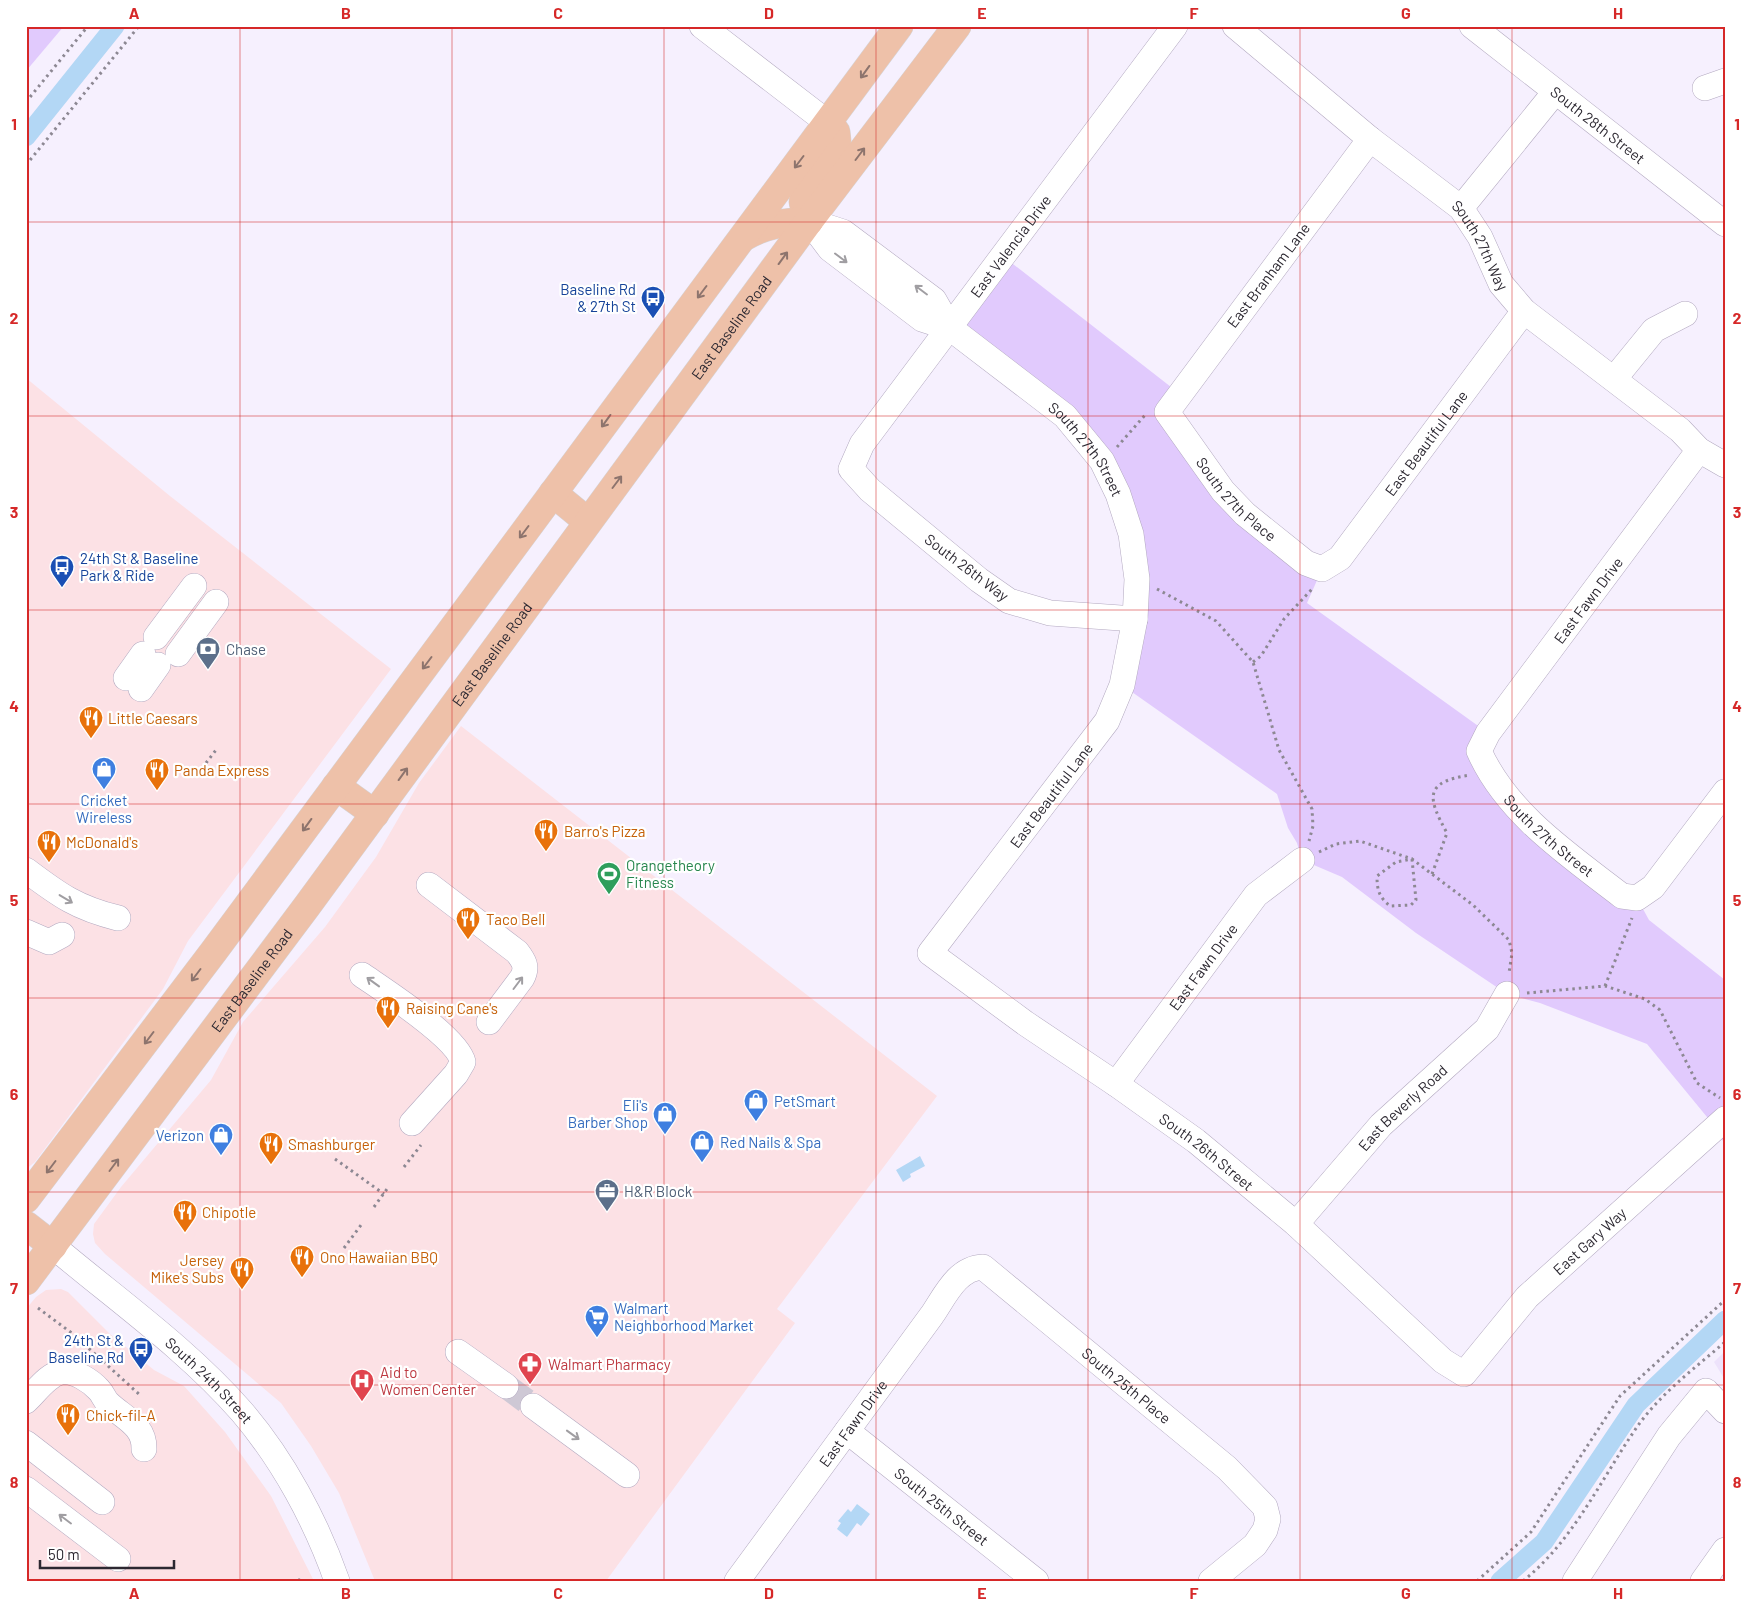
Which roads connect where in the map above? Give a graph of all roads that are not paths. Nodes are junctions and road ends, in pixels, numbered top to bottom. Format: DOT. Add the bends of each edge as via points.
graph roads {
  1 [pos="702,26"];
  2 [pos="899,26"];
  3 [pos="957,26"];
  4 [pos="1175,26"];
  5 [pos="1235,26"];
  6 [pos="1472,26"];
  7 [pos="1555,92"];
  8 [pos="892,113"];
  9 [pos="828,123"];
  10 [pos="1370,139"];
  11 [pos="1461,208"];
  12 [pos="809,221"];
  13 [pos="1725,224"];
  14 [pos="742,238"];
  15 [pos="1524,311"];
  16 [pos="1685,314"];
  17 [pos="950,328"];
  18 [pos="1614,379"];
  19 [pos="1167,412"];
  20 [pos="1699,450"];
  21 [pos="1725,465"];
  22 [pos="851,469"];
  23 [pos="553,493"];
  24 [pos="588,521"];
  25 [pos="1322,569"];
  26 [pos="205,594"];
  27 [pos="1135,618"];
  28 [pos="137,686"];
  29 [pos="1483,760"];
  30 [pos="336,786"];
  31 [pos="1725,792"];
  32 [pos="375,814"];
  33 [pos="1302,860"];
  34 [pos="26,870"];
  35 [pos="429,885"];
  36 [pos="118,918"];
  37 [pos="26,932"];
  38 [pos="62,935"];
  39 [pos="930,953"];
  40 [pos="362,974"];
  41 [pos="1507,994"];
  42 [pos="489,1022"];
  43 [pos="1116,1084"];
  44 [pos="1725,1118"];
  45 [pos="412,1128"];
  46 [pos="26,1200"];
  47 [pos="1296,1224"];
  48 [pos="26,1225"];
  49 [pos="53,1246"];
  50 [pos="972,1267"];
  51 [pos="26,1281"];
  52 [pos="458,1352"];
  53 [pos="1464,1374"];
  54 [pos="506,1386"];
  55 [pos="32,1395"];
  56 [pos="533,1406"];
  57 [pos="1725,1411"];
  58 [pos="847,1431"];
  59 [pos="26,1442"];
  60 [pos="144,1449"];
  61 [pos="627,1475"];
  62 [pos="26,1489"];
  63 [pos="102,1502"];
  64 [pos="1725,1550"];
  65 [pos="118,1559"];
  66 [pos="1712,1577"];
  67 [pos="337,1581"];
  68 [pos="737,1581"];
  69 [pos="1036,1581"];
  70 [pos="1211,1581"];
  71 [pos="1575,1581"];
  1 -- 9 [label="street"];
  2 -- 9 [label="main road, one-way"];
  3 -- 8 [label="main road, East Baseline Road"];
  4 -- 17 [label="street, East Valencia Drive"];
  5 -- 10 [label="street, South 27th Way"];
  6 -- 7 [label="street, South 28th Street"];
  7 -- 11 [label="street"];
  7 -- 13 [label="street, South 28th Street"];
  8 -- 9 [label="main road" via="865,124"];
  12 -- 8 [label="main road, East Baseline Road, one-way"];
  9 -- 12 [label="main road" via="836,132 838,142 805,194 803,202"];
  9 -- 14 [label="main road, one-way"];
  10 -- 11 [label="street, South 27th Way"];
  10 -- 19 [label="street, East Branham Lane"];
  11 -- 15 [label="street, South 27th Way" via="1480,237 1501,284"];
  12 -- 14 [label="main road" via="778,223"];
  12 -- 17 [label="street, South 27th Street" via="843,232 934,300"];
  24 -- 12 [label="main road, East Baseline Road, one-way"];
  14 -- 23 [label="main road, one-way"];
  15 -- 18 [label="street, South 27th Way"];
  15 -- 25 [label="street, East Beautiful Lane" via="1340,558"];
  16 -- 18 [label="street" via="1654,330"];
  17 -- 22 [label="street, East Valencia Drive" via="862,444"];
  17 -- 27 [label="street, South 27th Street" via="1065,416 1102,461 1118,494 1131,534 1137,579"];
  18 -- 20 [label="street, South 27th Way" via="1680,430"];
  19 -- 25 [label="street, South 27th Place" via="1223,491 1245,514 1306,563"];
  20 -- 21 [label="street, South 27th Way"];
  20 -- 29 [label="street, East Fawn Drive" via="1488,733"];
  22 -- 27 [label="street, South 26th Way" via="870,490 1009,601 1050,613"];
  23 -- 24 [label="main road"];
  23 -- 30 [label="main road, one-way"];
  32 -- 24 [label="main road, East Baseline Road, one-way"];
  26 -- 28 [label="street"];
  27 -- 39 [label="street, East Beautiful Lane" via="1122,685 1107,721"];
  29 -- 31 [label="street, South 27th Street" via="1535,829 1622,896 1637,898 1653,887"];
  30 -- 32 [label="main road"];
  30 -- 46 [label="main road, one-way"];
  49 -- 32 [label="main road, East Baseline Road, one-way"];
  33 -- 43 [label="street, East Fawn Drive" via="1256,895"];
  34 -- 36 [label="street, one-way" via="63,898 94,912"];
  42 -- 35 [label="street, one-way" via="522,978 525,963 518,952"];
  37 -- 38 [label="street" via="49,942"];
  39 -- 43 [label="street, South 26th Street" via="1025,1023"];
  45 -- 40 [label="street, one-way" via="464,1062 461,1053 430,1025"];
  41 -- 47 [label="street, East Beverly Road" via="1487,1029 1381,1125"];
  43 -- 47 [label="street, South 26th Street" via="1196,1141"];
  44 -- 53 [label="street, East Gary Way" via="1527,1297"];
  47 -- 53 [label="street, South 26th Street" via="1443,1361"];
  48 -- 49 [label="main road, South 24th Street"];
  49 -- 51 [label="main road, East Baseline Road"];
  49 -- 67 [label="street, South 24th Street" via="181,1353 242,1413 287,1475"];
  50 -- 58 [label="street, East Fawn Drive" via="955,1280"];
  50 -- 70 [label="street, South 25th Place" via="983,1267 999,1278 1256,1495 1268,1518 1265,1530 1255,1544"];
  52 -- 54 [label="street"];
  55 -- 60 [label="street" via="49,1378 62,1372 75,1374 99,1390 140,1431"];
  56 -- 61 [label="street, one-way"];
  57 -- 71 [label="street" via="1706,1391 1696,1401 1669,1436"];
  58 -- 68 [label="street, East Fawn Drive"];
  58 -- 69 [label="street, South 25th Street"];
  59 -- 63 [label="street"];
  65 -- 62 [label="street, one-way"];
  64 -- 66 [label="street"];
}
